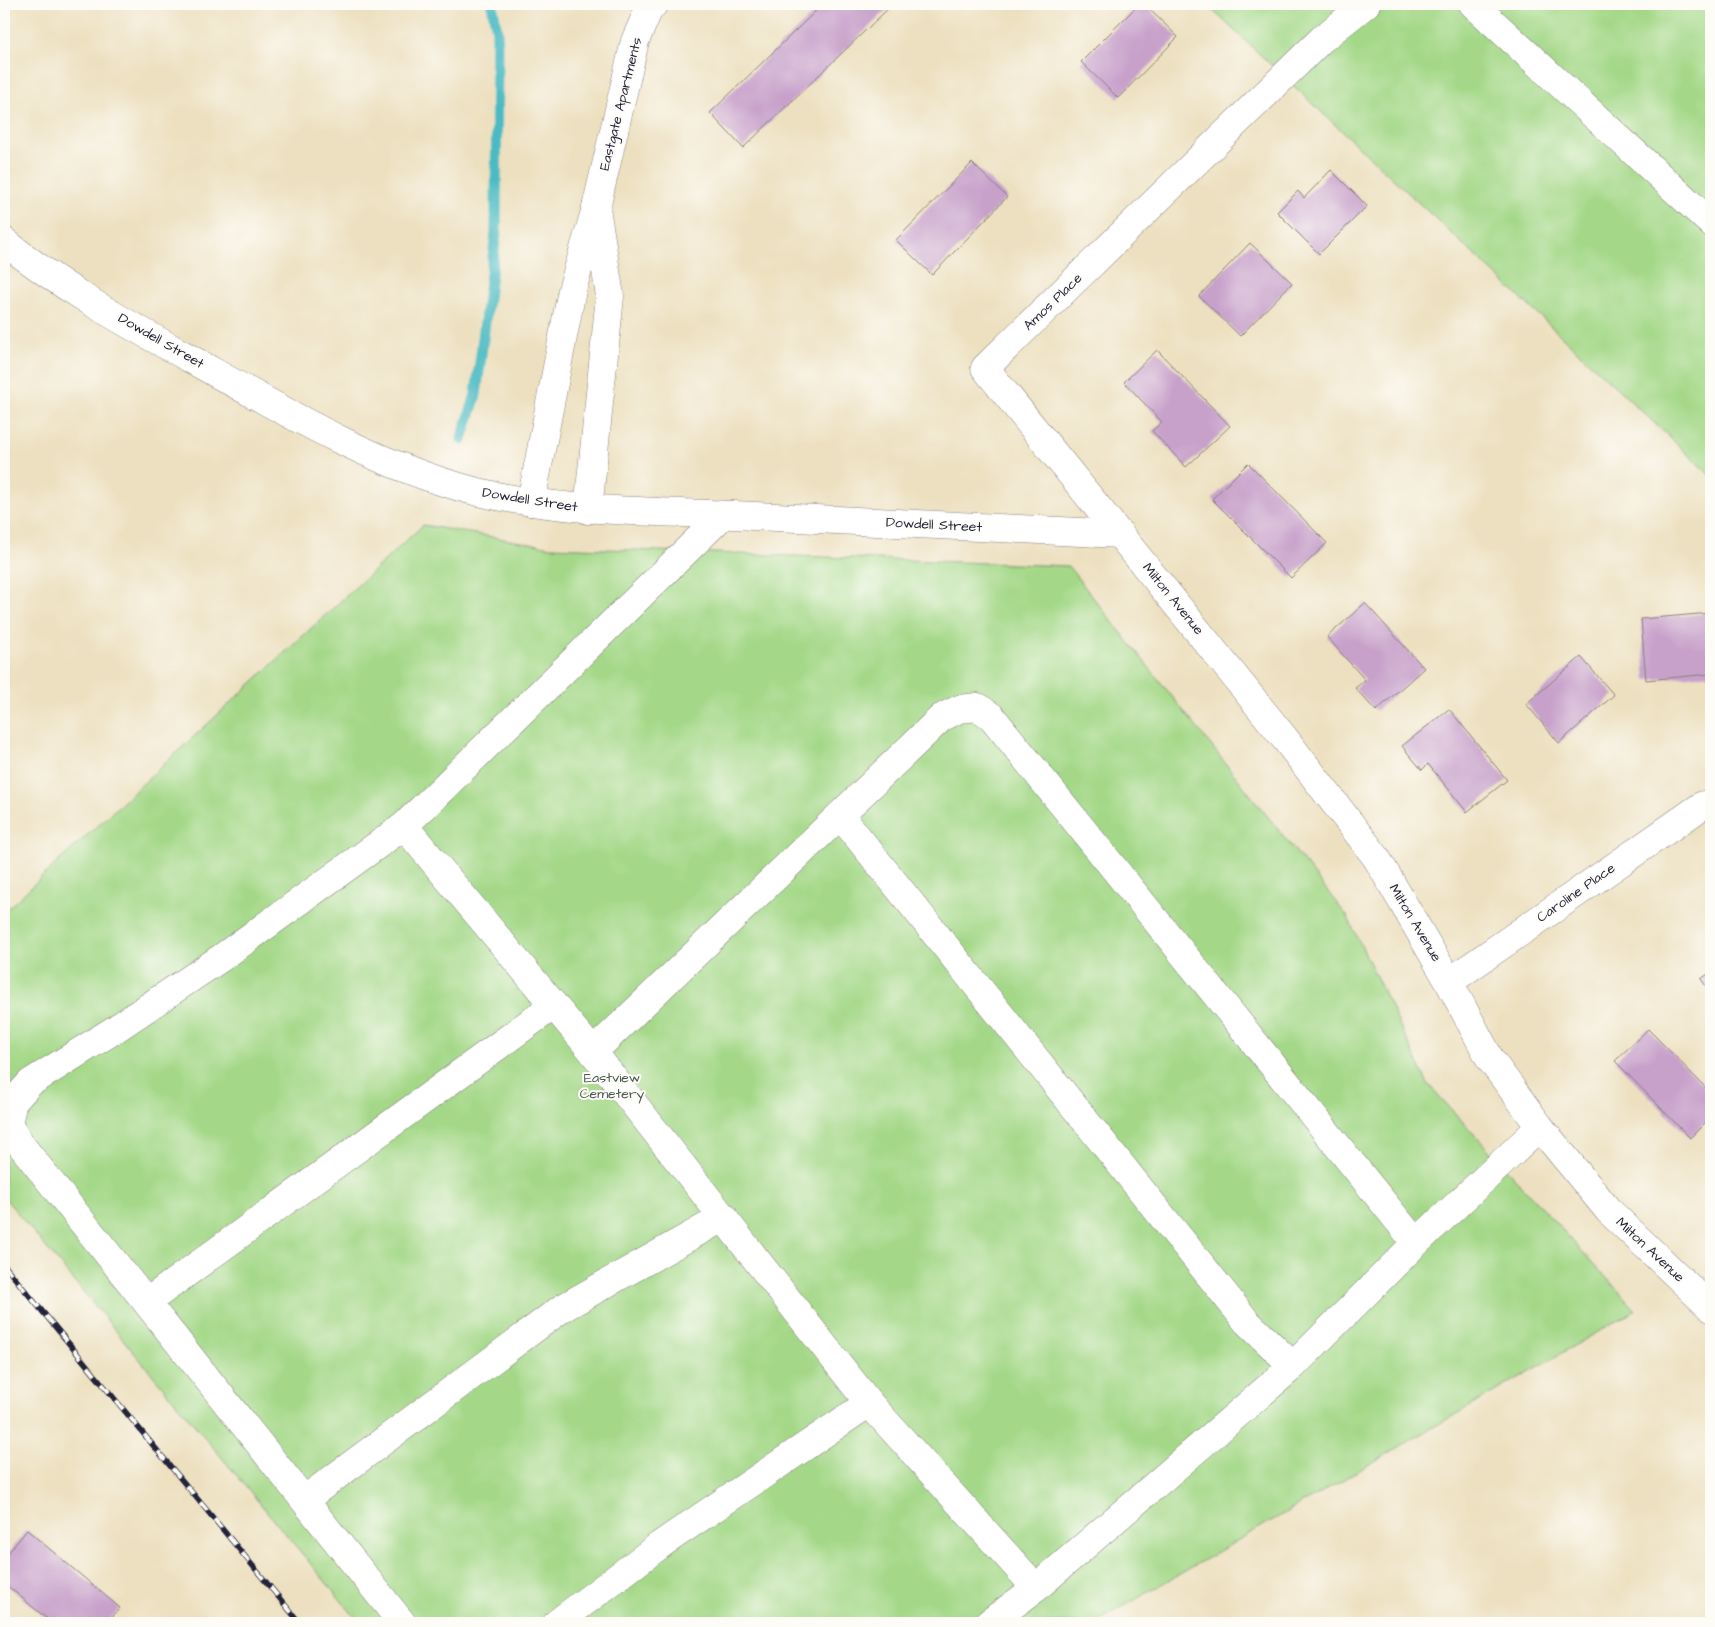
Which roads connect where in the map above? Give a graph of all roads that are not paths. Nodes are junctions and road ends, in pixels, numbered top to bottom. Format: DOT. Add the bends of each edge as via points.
graph roads {
  1 [pos="654,4"];
  2 [pos="1366,4"];
  3 [pos="1473,4"];
  4 [pos="596,208"];
  5 [pos="1711,224"];
  6 [pos="4,241"];
  7 [pos="531,502"];
  8 [pos="588,510"];
  9 [pos="722,515"];
  10 [pos="1120,534"];
  11 [pos="1704,805"];
  12 [pos="840,815"];
  13 [pos="404,826"];
  14 [pos="1450,982"];
  15 [pos="554,1005"];
  16 [pos="593,1052"];
  17 [pos="1540,1127"];
  18 [pos="724,1217"];
  19 [pos="1416,1244"];
  20 [pos="147,1302"];
  21 [pos="1711,1308"];
  22 [pos="1293,1366"];
  23 [pos="870,1403"];
  24 [pos="304,1500"];
  25 [pos="1036,1588"];
  26 [pos="402,1623"];
  27 [pos="557,1623"];
  28 [pos="988,1623"];
  1 -- 4 [label="street, Eastgate Apartments" via="635,41"];
  2 -- 10 [label="street, Amos Place" via="1322,39 985,368"];
  3 -- 5 [label="street"];
  4 -- 7 [label="street, Eastgate Apartments" via="572,290"];
  4 -- 8 [label="street" via="610,296"];
  6 -- 7 [label="street, Dowdell Street" via="31,264 138,330 332,436 427,478 476,492"];
  7 -- 8 [label="street, Dowdell Street"];
  8 -- 9 [label="street, Dowdell Street"];
  9 -- 10 [label="street, Dowdell Street"];
  9 -- 13 [label="street"];
  10 -- 14 [label="street, Milton Avenue" via="1376,857"];
  11 -- 14 [label="street, Caroline Place"];
  12 -- 16 [label="street"];
  12 -- 19 [label="street" via="941,718 959,709 978,707 992,717"];
  12 -- 22 [label="street" via="1247,1322"];
  13 -- 15 [label="street"];
  13 -- 20 [label="street" via="221,958 30,1083 13,1102 8,1123 21,1144"];
  14 -- 17 [label="street, Milton Avenue" via="1490,1059"];
  15 -- 16 [label="street"];
  15 -- 20 [label="street"];
  16 -- 18 [label="street"];
  17 -- 19 [label="street"];
  17 -- 21 [label="street, Milton Avenue" via="1608,1210"];
  18 -- 23 [label="street"];
  18 -- 24 [label="street" via="561,1309"];
  19 -- 22 [label="street"];
  20 -- 24 [label="street"];
  22 -- 25 [label="street"];
  23 -- 25 [label="street"];
  23 -- 27 [label="street" via="660,1545"];
  24 -- 26 [label="street"];
  25 -- 28 [label="street"];
}
